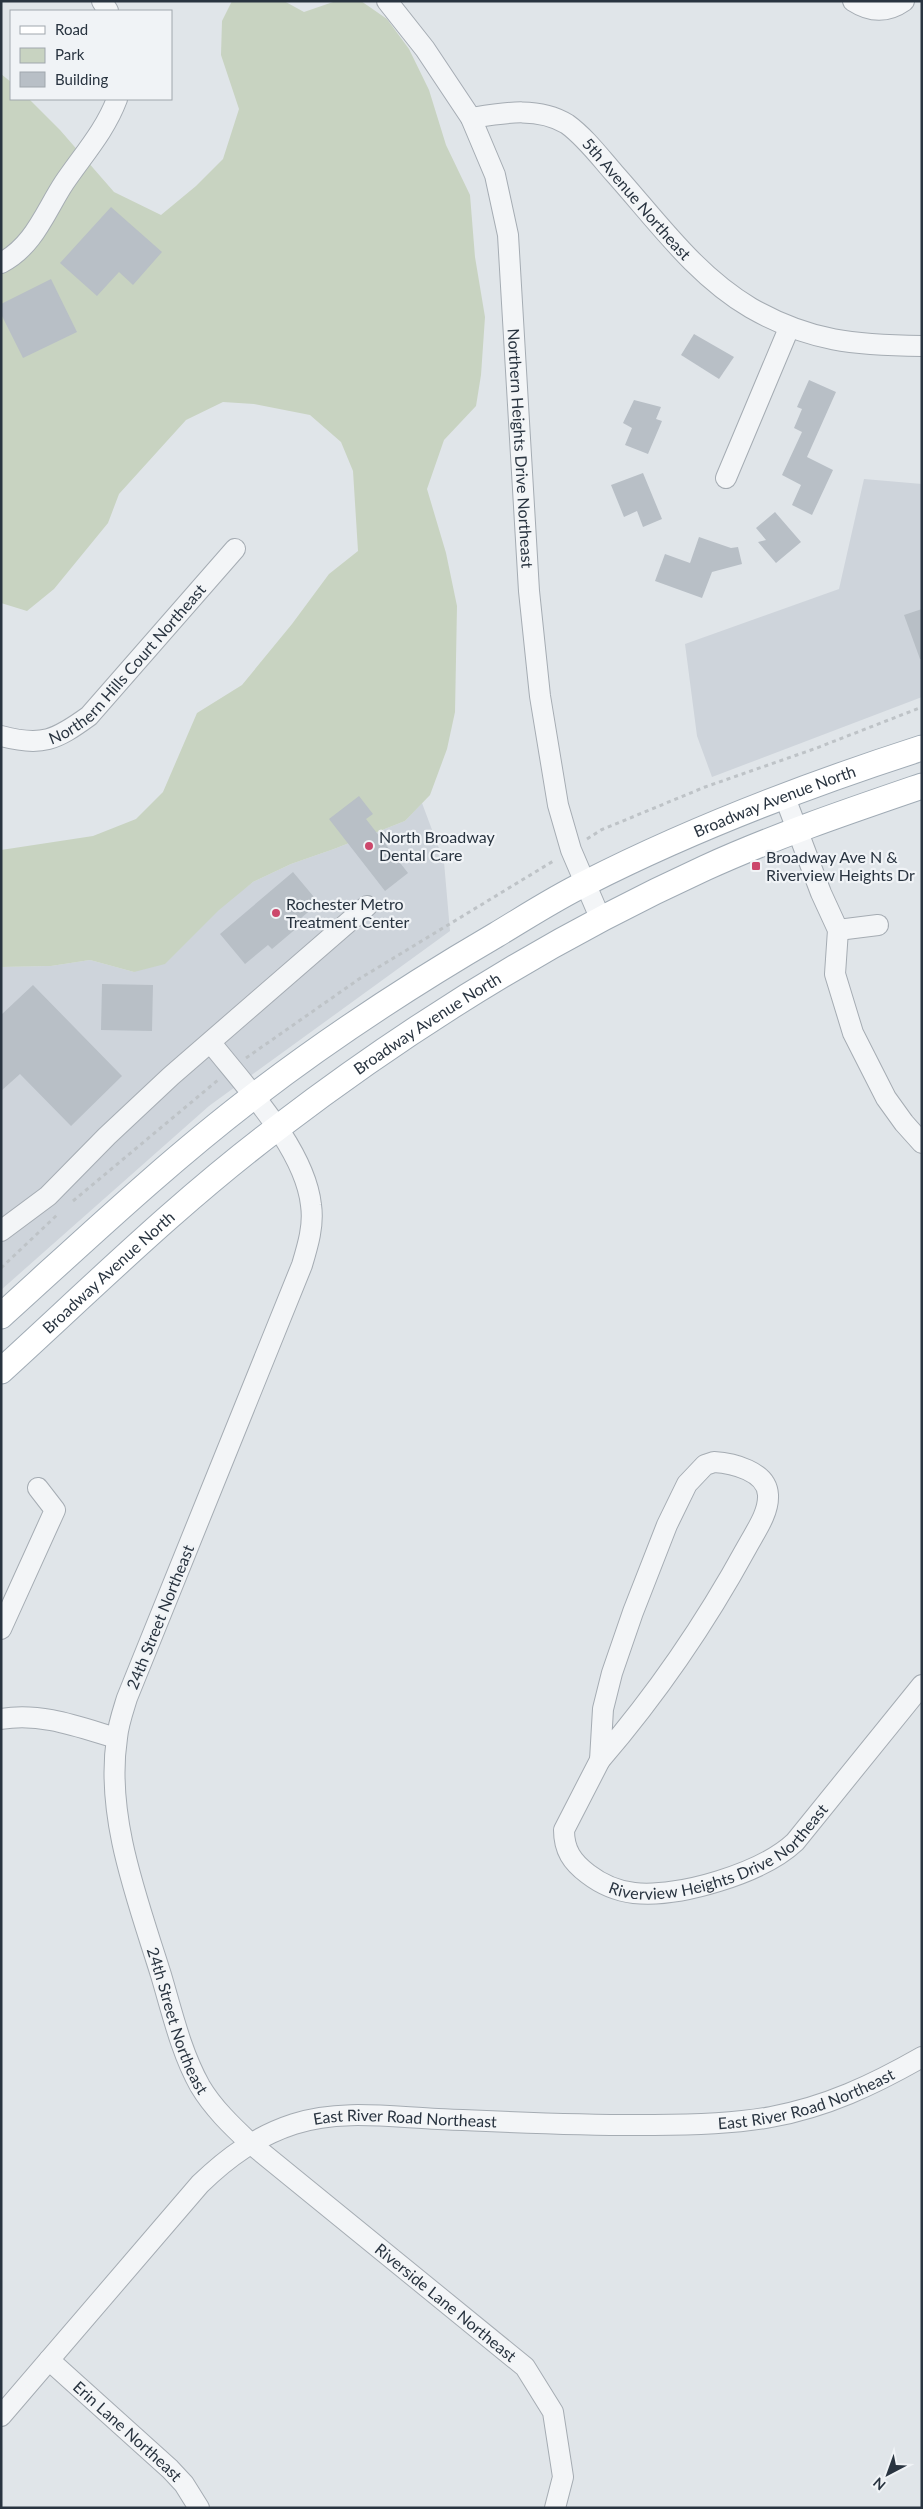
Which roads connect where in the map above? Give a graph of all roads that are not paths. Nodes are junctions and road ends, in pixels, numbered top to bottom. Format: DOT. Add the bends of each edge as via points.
graph roads {
  1 [pos="388,1"];
  2 [pos="853,1"];
  3 [pos="904,1"];
  4 [pos="117,100"];
  5 [pos="471,118"];
  6 [pos="1,263"];
  7 [pos="789,328"];
  8 [pos="922,346"];
  9 [pos="726,478"];
  10 [pos="235,549"];
  11 [pos="1,736"];
  12 [pos="922,748"];
  13 [pos="922,786"];
  14 [pos="784,795"];
  15 [pos="798,831"];
  16 [pos="584,884"];
  17 [pos="367,906"];
  18 [pos="601,920"];
  19 [pos="878,925"];
  20 [pos="838,930"];
  21 [pos="210,1043"];
  22 [pos="253,1096"];
  23 [pos="277,1128"];
  24 [pos="922,1143"];
  25 [pos="1,1232"];
  26 [pos="1,1316"];
  27 [pos="1,1371"];
  28 [pos="38,1488"];
  29 [pos="1,1629"];
  30 [pos="922,1685"];
  31 [pos="1,1719"];
  32 [pos="116,1738"];
  33 [pos="600,1760"];
  34 [pos="922,2057"];
  35 [pos="250,2143"];
  36 [pos="49,2360"];
  37 [pos="1,2416"];
  38 [pos="199,2508"];
  39 [pos="555,2508"];
  1 -- 5 [label="street, Northern Heights Drive Northeast"];
  2 -- 3 [label="street" via="875,11 894,9"];
  4 -- 6 [label="street" via="110,118 28,243"];
  5 -- 7 [label="street, 5th Avenue Northeast" via="523,111 566,124 599,156 688,257 750,307"];
  5 -- 16 [label="street, Northern Heights Drive Northeast" via="495,175 508,235 529,591 540,696 558,805"];
  7 -- 8 [label="street, 5th Avenue Northeast" via="861,345"];
  7 -- 9 [label="street"];
  10 -- 11 [label="street, Northern Hills Court Northeast" via="89,716 64,734 38,742"];
  12 -- 14 [label="main road, Broadway Avenue North"];
  13 -- 15 [label="main road, Broadway Avenue North"];
  14 -- 15 [label="street"];
  14 -- 16 [label="main road, Broadway Avenue North"];
  15 -- 18 [label="main road, Broadway Avenue North" via="708,867"];
  15 -- 20 [label="street"];
  16 -- 18 [label="street, Northern Heights Drive Northeast"];
  16 -- 22 [label="main road, Broadway Avenue North" via="550,901 383,1004"];
  17 -- 21 [label="street"];
  18 -- 23 [label="main road, Broadway Avenue North" via="465,999 363,1065"];
  19 -- 20 [label="street"];
  20 -- 24 [label="street" via="835,974 853,1033 886,1098"];
  21 -- 22 [label="street, 24th Street Northeast"];
  21 -- 25 [label="street" via="107,1136 48,1196"];
  22 -- 23 [label="street, 24th Street Northeast"];
  22 -- 26 [label="main road, Broadway Avenue North" via="148,1184"];
  23 -- 27 [label="main road, Broadway Avenue North" via="164,1223"];
  23 -- 32 [label="street, 24th Street Northeast" via="306,1178 312,1204 307,1248 127,1698"];
  28 -- 29 [label="street" via="55,1510"];
  30 -- 33 [label="street, Riverview Heights Drive Northeast" via="796,1842 783,1854 762,1865 712,1882 659,1892 634,1893 613,1888 579,1868 564,1843 564,1830"];
  31 -- 32 [label="street" via="39,1718"];
  32 -- 35 [label="street, 24th Street Northeast" via="116,1781 123,1843 180,2040 201,2086 224,2117"];
  33 -- 33 [label="street, Riverview Heights Drive Northeast" via="664,1680 761,1522 768,1493 764,1483 742,1466 714,1462 705,1465 687,1484 679,1499 612,1673 603,1709"];
  34 -- 35 [label="street, East River Road Northeast" via="851,2094 770,2117 694,2125 620,2126 341,2116 295,2124"];
  35 -- 36 [label="street, East River Road Northeast" via="200,2184"];
  35 -- 39 [label="street, Riverside Lane Northeast" via="524,2367 553,2412 563,2477"];
  36 -- 37 [label="street, East River Road Northeast"];
  36 -- 38 [label="street, Erin Lane Northeast" via="170,2469"];
}
